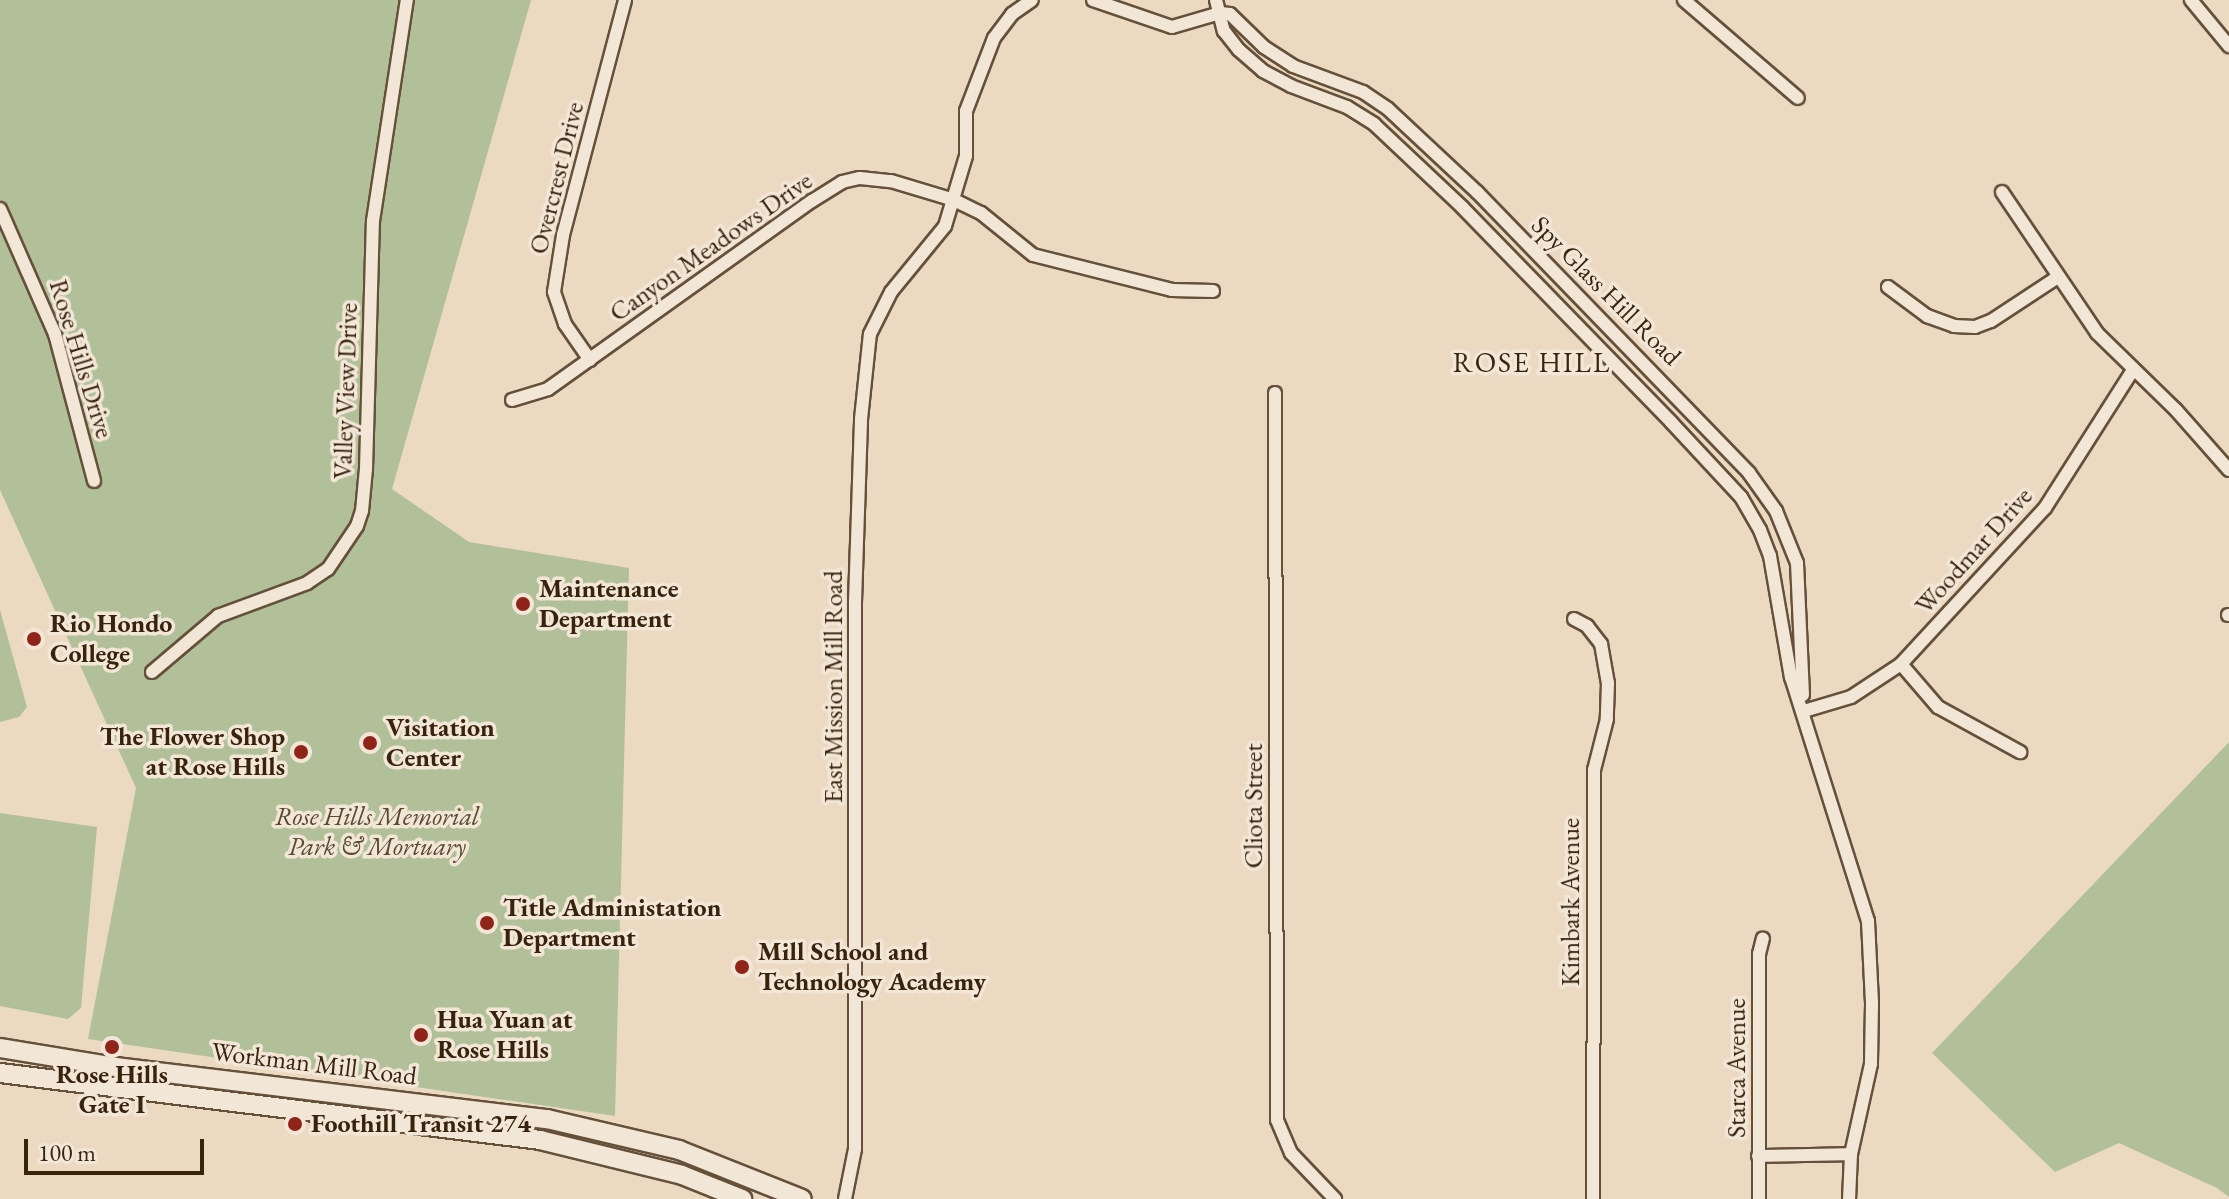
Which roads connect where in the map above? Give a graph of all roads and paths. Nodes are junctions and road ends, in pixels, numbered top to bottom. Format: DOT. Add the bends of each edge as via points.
graph roads {
  1 [pos="407,0"];
  2 [pos="625,0"];
  3 [pos="1032,0"];
  4 [pos="1093,0"];
  5 [pos="1684,0"];
  6 [pos="2191,0"];
  7 [pos="1218,6"];
  8 [pos="2229,46"];
  9 [pos="1798,98"];
  10 [pos="2002,192"];
  11 [pos="954,200"];
  12 [pos="0,209"];
  13 [pos="2058,277"];
  14 [pos="1888,287"];
  15 [pos="1213,291"];
  16 [pos="590,360"];
  17 [pos="2133,370"];
  18 [pos="1275,393"];
  19 [pos="512,400"];
  20 [pos="2229,470"];
  21 [pos="94,481"];
  22 [pos="1574,619"];
  23 [pos="1901,664"];
  24 [pos="152,672"];
  25 [pos="1804,711"];
  26 [pos="2020,752"];
  27 [pos="1763,938"];
  28 [pos="0,1048"];
  29 [pos="0,1073"];
  30 [pos="626,1135"];
  31 [pos="518,1136"];
  32 [pos="1851,1154"];
  33 [pos="1758,1156"];
  34 [pos="742,1199"];
  35 [pos="802,1199"];
  36 [pos="845,1199"];
  37 [pos="1335,1199"];
  38 [pos="1593,1199"];
  39 [pos="1759,1199"];
  40 [pos="1849,1199"];
  1 -- 24 [label="street, Valley View Drive" via="373,221 366,469 357,526 328,569 307,583 218,616"];
  2 -- 16 [label="street, Overcrest Drive" via="563,235 554,292 565,324"];
  3 -- 11 [label="street, East Mission Mill Road" via="1012,14 994,38 966,111 966,156"];
  4 -- 7 [label="street" via="1172,27"];
  5 -- 9 [label="street"];
  6 -- 8 [label="street"];
  7 -- 25 [label="street, Spy Glass Hill Road" via="1224,31 1263,71 1347,107 1385,134 1741,497 1770,556 1791,677"];
  7 -- 25 [label="street, Spy Glass Hill Road" via="1293,66 1363,92 1388,109 1488,203 1749,473 1776,511 1797,563"];
  10 -- 13 [label="street"];
  11 -- 15 [label="street, Canyon Meadows Drive" via="981,213 1033,255 1172,290"];
  11 -- 16 [label="street, Canyon Meadows Drive" via="891,181 842,182"];
  11 -- 36 [label="street, East Mission Mill Road" via="945,226 891,292 870,334 855,602 855,1149"];
  12 -- 21 [label="street, Rose Hills Drive" via="55,334"];
  13 -- 14 [label="street" via="1975,327 1927,316"];
  13 -- 17 [label="street" via="2097,333"];
  16 -- 19 [label="street, Canyon Meadows Drive" via="548,389"];
  17 -- 20 [label="street"];
  17 -- 23 [label="street, Woodmar Drive" via="2045,508"];
  18 -- 37 [label="street, Cliota Street" via="1277,1120 1291,1153"];
  22 -- 38 [label="street, Kimbark Avenue" via="1601,644 1608,683 1607,719 1594,770"];
  23 -- 25 [label="street, Woodmar Drive" via="1851,697"];
  23 -- 26 [label="street" via="1938,707"];
  25 -- 32 [label="street, Spy Glass Hill Road" via="1868,921 1871,1064"];
  27 -- 33 [label="street, Starca Avenue"];
  28 -- 30 [label="main road, Workman Mill Road" via="547,1119"];
  29 -- 31 [label="main road, Workman Mill Road"];
  30 -- 31 [label="main road" via="613,1145 546,1133"];
  30 -- 35 [label="main road, Workman Mill Road" via="733,1169"];
  31 -- 34 [label="main road, Workman Mill Road" via="615,1156"];
  32 -- 33 [label="street"];
  32 -- 40 [label="street, Spy Glass Hill Road"];
  33 -- 39 [label="street, Starca Avenue"];
}
